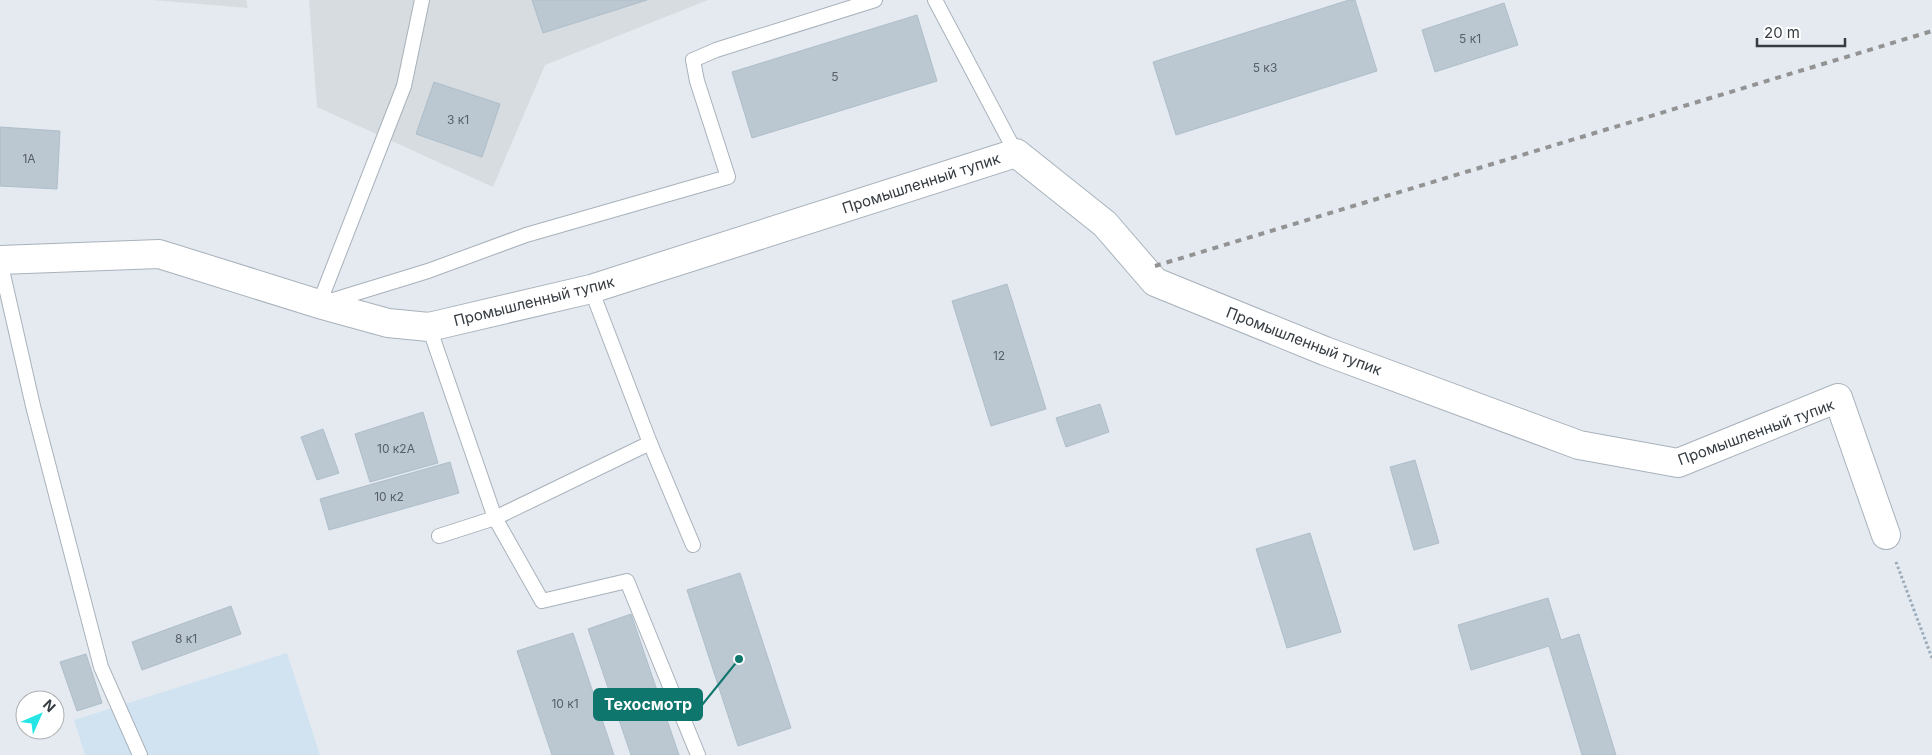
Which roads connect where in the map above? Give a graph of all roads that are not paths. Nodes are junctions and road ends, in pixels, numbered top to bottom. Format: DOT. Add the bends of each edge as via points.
graph roads {
  1 [pos="422,0"];
  2 [pos="875,0"];
  3 [pos="935,0"];
  4 [pos="1016,153"];
  5 [pos="0,261"];
  6 [pos="591,288"];
  7 [pos="319,304"];
  8 [pos="430,327"];
  9 [pos="650,443"];
  10 [pos="496,518"];
  11 [pos="1886,535"];
  12 [pos="439,536"];
  13 [pos="693,545"];
  14 [pos="140,755"];
  15 [pos="698,755"];
  1 -- 7 [label="lane" via="404,86"];
  2 -- 7 [label="lane" via="692,60 728,177 526,235 428,271"];
  3 -- 4 [label="lane"];
  4 -- 6 [label="street, Промышленный тупик"];
  4 -- 11 [label="street, Промышленный тупик" via="1104,224 1154,282 1325,351 1579,445 1678,463 1838,398"];
  5 -- 7 [label="street, Промышленный тупик" via="159,254"];
  5 -- 14 [label="lane" via="33,406 101,667"];
  6 -- 8 [label="street, Промышленный тупик"];
  6 -- 9 [label="lane"];
  7 -- 8 [label="street, Промышленный тупик" via="388,323"];
  8 -- 10 [label="lane"];
  9 -- 10 [label="lane"];
  9 -- 13 [label="lane"];
  10 -- 12 [label="lane"];
  10 -- 15 [label="lane" via="542,601 627,581"];
}
